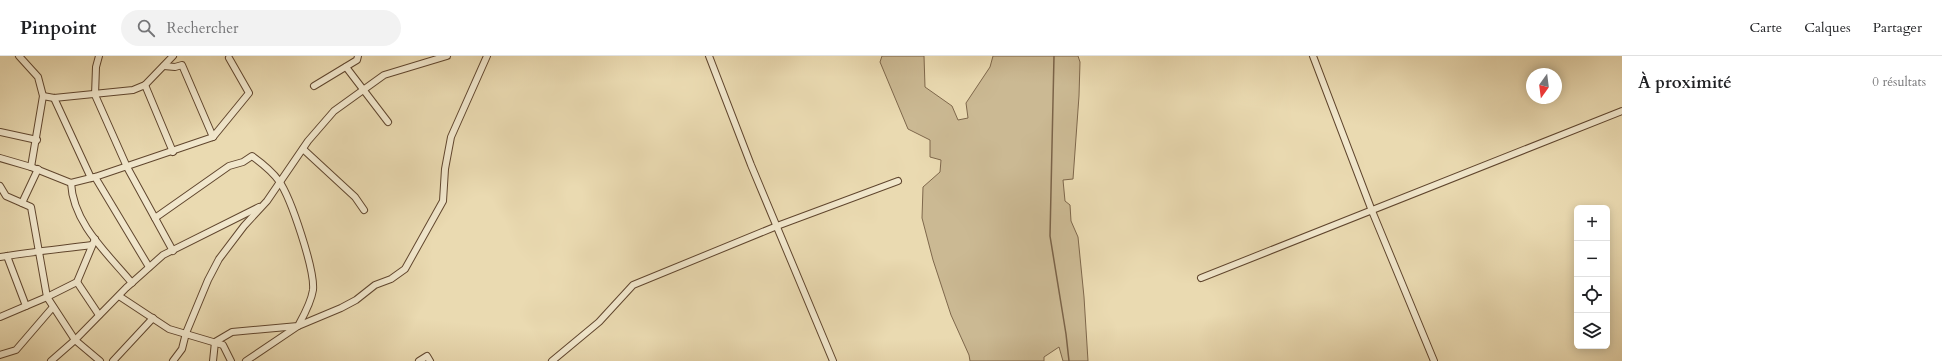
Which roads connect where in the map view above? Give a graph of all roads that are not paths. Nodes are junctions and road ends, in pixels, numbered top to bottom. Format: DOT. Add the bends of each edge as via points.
graph roads {
  1 [pos="19,56"];
  2 [pos="99,56"];
  3 [pos="173,56"];
  4 [pos="358,56"];
  5 [pos="448,56"];
  6 [pos="487,56"];
  7 [pos="709,56"];
  8 [pos="1313,56"];
  9 [pos="229,58"];
  10 [pos="164,66"];
  11 [pos="346,67"];
  12 [pos="145,85"];
  13 [pos="314,86"];
  14 [pos="364,91"];
  15 [pos="95,95"];
  16 [pos="43,96"];
  17 [pos="54,98"];
  18 [pos="1622,111"];
  19 [pos="388,122"];
  20 [pos="0,132"];
  21 [pos="213,137"];
  22 [pos="37,140"];
  23 [pos="303,149"];
  24 [pos="173,152"];
  25 [pos="0,158"];
  26 [pos="31,166"];
  27 [pos="127,167"];
  28 [pos="38,169"];
  29 [pos="93,178"];
  30 [pos="898,181"];
  31 [pos="71,183"];
  32 [pos="280,183"];
  33 [pos="0,186"];
  34 [pos="22,203"];
  35 [pos="264,204"];
  36 [pos="364,210"];
  37 [pos="1372,211"];
  38 [pos="156,218"];
  39 [pos="778,226"];
  40 [pos="93,242"];
  41 [pos="173,251"];
  42 [pos="38,252"];
  43 [pos="2,255"];
  44 [pos="150,267"];
  45 [pos="1201,278"];
  46 [pos="77,282"];
  47 [pos="132,283"];
  48 [pos="119,296"];
  49 [pos="47,297"];
  50 [pos="26,306"];
  51 [pos="53,307"];
  52 [pos="99,315"];
  53 [pos="0,317"];
  54 [pos="153,318"];
  55 [pos="298,326"];
  56 [pos="186,333"];
  57 [pos="75,340"];
  58 [pos="215,342"];
  59 [pos="0,355"];
  60 [pos="51,361"];
  61 [pos="100,361"];
  62 [pos="113,361"];
  63 [pos="173,361"];
  64 [pos="213,361"];
  65 [pos="231,361"];
  66 [pos="246,361"];
  67 [pos="419,361"];
  68 [pos="430,361"];
  69 [pos="552,361"];
  70 [pos="833,361"];
  71 [pos="1434,361"];
  1 -- 16 [label="street" via="38,77"];
  2 -- 15 [label="street"];
  3 -- 10 [label="street"];
  4 -- 11 [label="street" via="357,60"];
  5 -- 14 [label="street" via="384,75"];
  6 -- 55 [label="street" via="451,137 444,169 443,201 411,260 400,273 375,285 356,300 330,314"];
  7 -- 39 [label="street"];
  8 -- 37 [label="street"];
  9 -- 21 [label="street" via="249,93"];
  10 -- 12 [label="street"];
  10 -- 21 [label="street" via="182,65"];
  11 -- 13 [label="street"];
  11 -- 14 [label="street"];
  12 -- 15 [label="street" via="133,90"];
  12 -- 24 [label="street"];
  14 -- 19 [label="street"];
  14 -- 23 [label="street" via="334,111"];
  15 -- 17 [label="street"];
  15 -- 27 [label="street"];
  16 -- 17 [label="street"];
  16 -- 22 [label="street"];
  17 -- 29 [label="street"];
  18 -- 37 [label="street"];
  20 -- 22 [label="street"];
  21 -- 24 [label="street"];
  22 -- 26 [label="street"];
  23 -- 32 [label="street"];
  23 -- 36 [label="street" via="355,197"];
  24 -- 27 [label="street"];
  25 -- 26 [label="street"];
  26 -- 28 [label="street"];
  27 -- 29 [label="street"];
  27 -- 38 [label="street"];
  28 -- 31 [label="street"];
  28 -- 34 [label="street"];
  29 -- 31 [label="street"];
  29 -- 44 [label="street"];
  30 -- 39 [label="street"];
  31 -- 40 [label="street" via="72,198"];
  32 -- 35 [label="street"];
  32 -- 38 [label="street" via="269,168 252,156 230,166"];
  32 -- 55 [label="street" via="301,232 313,281 309,306"];
  33 -- 34 [label="street" via="6,196"];
  34 -- 42 [label="street" via="31,207"];
  35 -- 41 [label="street"];
  35 -- 56 [label="street" via="219,258"];
  37 -- 45 [label="street"];
  37 -- 71 [label="street"];
  38 -- 41 [label="street"];
  39 -- 69 [label="street" via="633,285 599,322"];
  39 -- 70 [label="street"];
  40 -- 42 [label="street"];
  40 -- 46 [label="street"];
  40 -- 47 [label="street"];
  41 -- 44 [label="street"];
  42 -- 43 [label="street"];
  42 -- 49 [label="street"];
  43 -- 50 [label="street"];
  44 -- 47 [label="street"];
  46 -- 49 [label="street"];
  46 -- 52 [label="street"];
  47 -- 48 [label="street"];
  48 -- 52 [label="street"];
  48 -- 54 [label="street"];
  49 -- 50 [label="street"];
  49 -- 51 [label="street"];
  50 -- 53 [label="street"];
  51 -- 57 [label="street"];
  51 -- 59 [label="street" via="16,350"];
  52 -- 57 [label="street"];
  54 -- 56 [label="street" via="169,329"];
  54 -- 62 [label="street"];
  55 -- 58 [label="street" via="232,332"];
  55 -- 66 [label="street"];
  56 -- 58 [label="street"];
  56 -- 63 [label="street" via="182,349"];
  57 -- 60 [label="street"];
  57 -- 61 [label="street"];
  58 -- 64 [label="street"];
  58 -- 65 [label="street" via="223,345"];
  67 -- 68 [label="street" via="427,356"];
}
